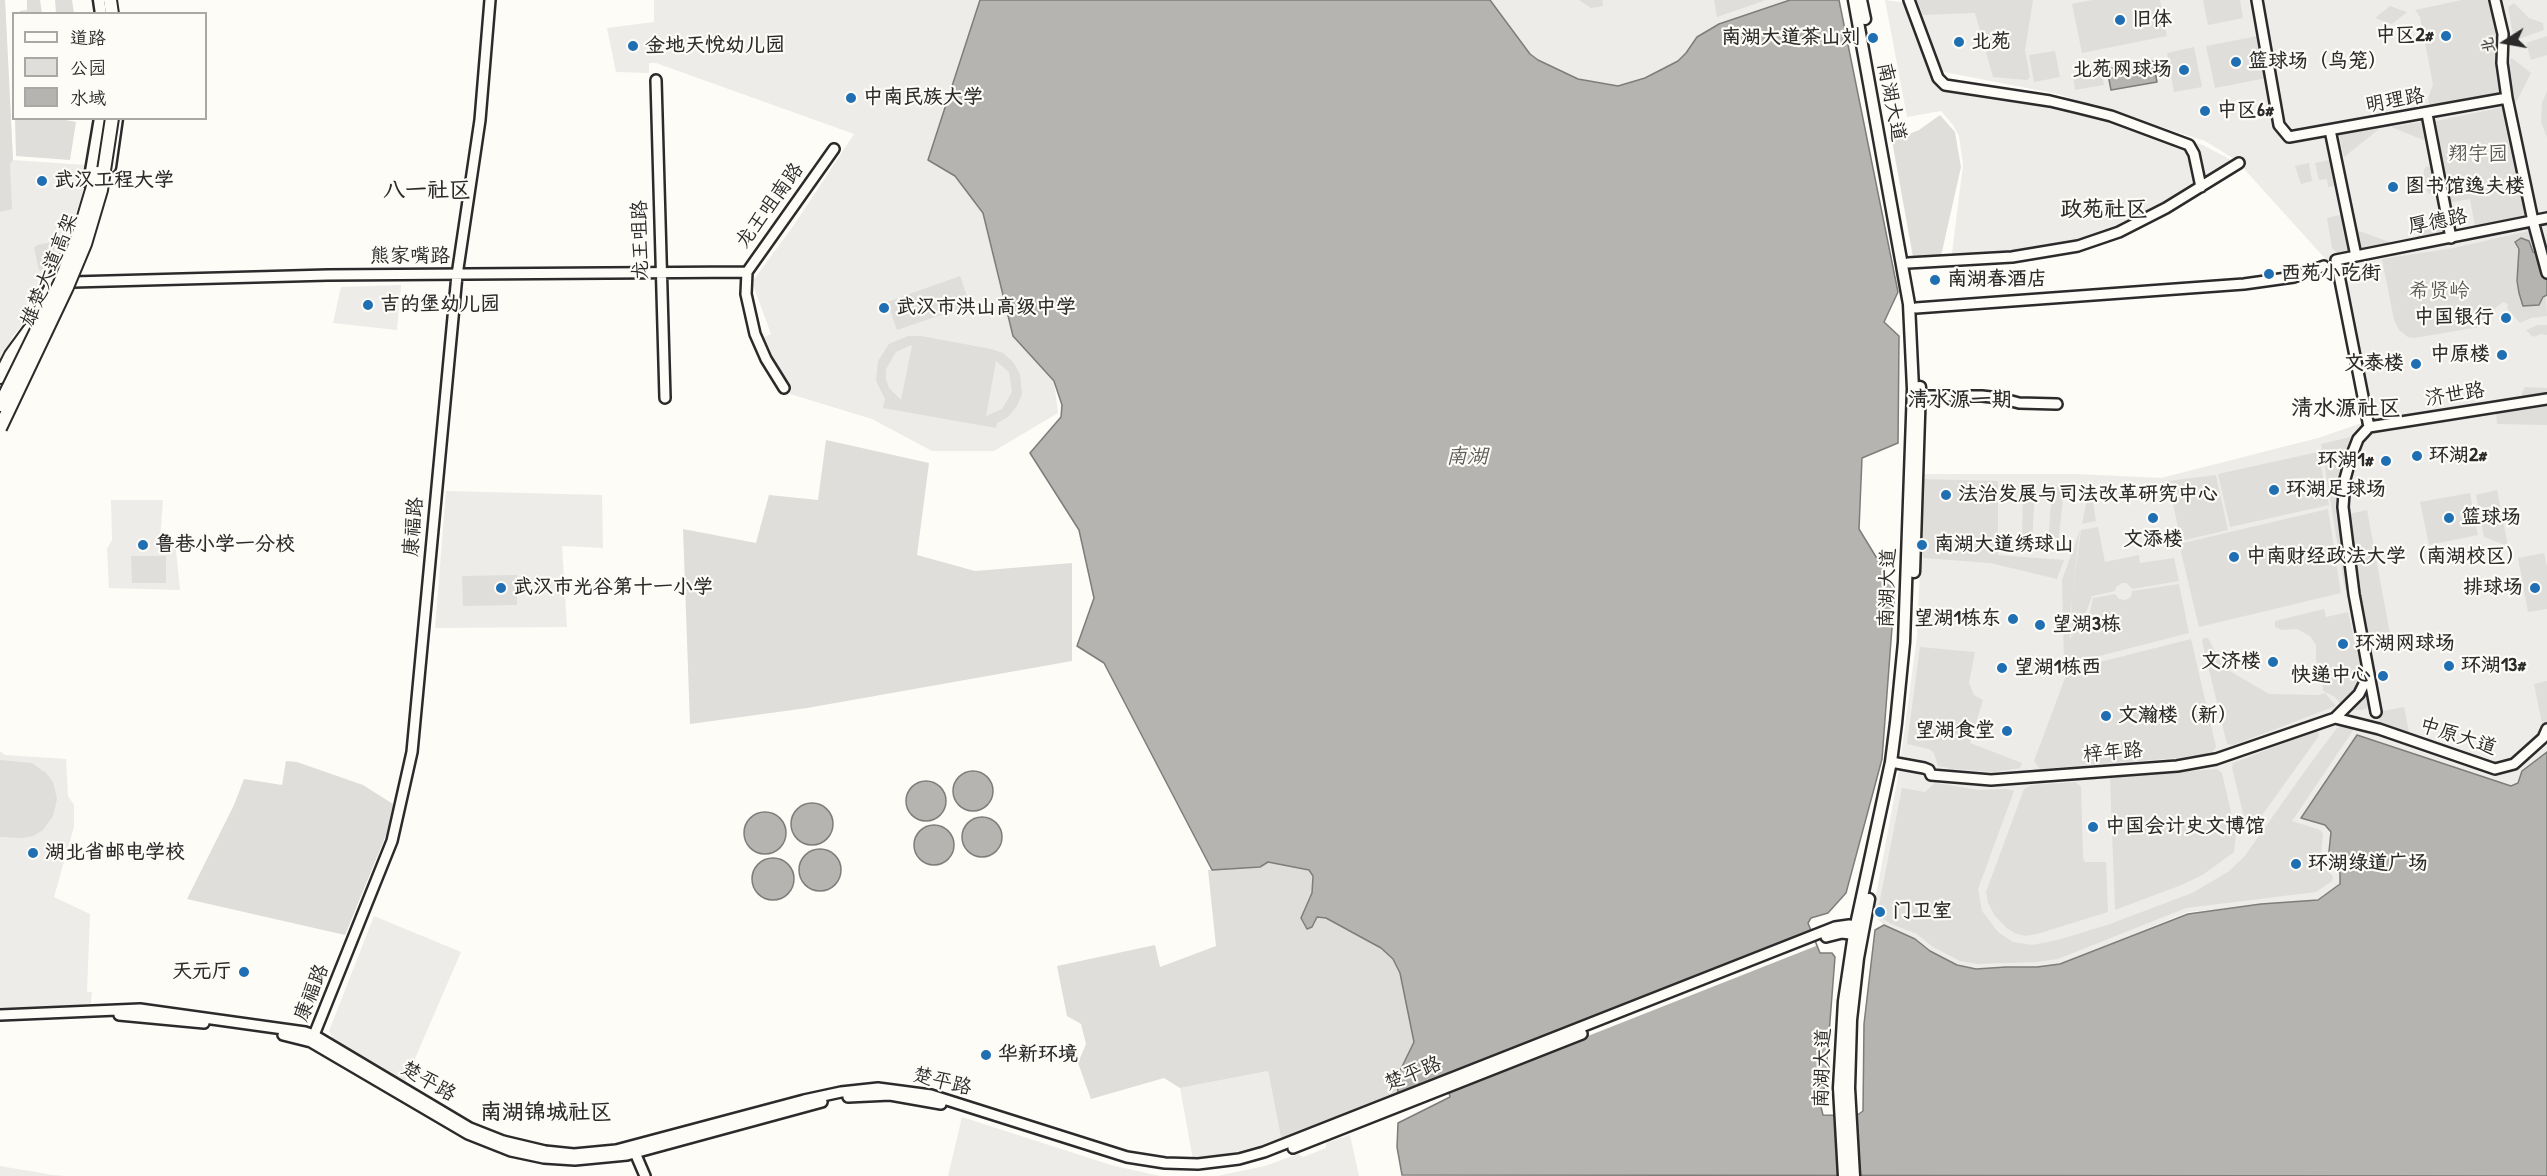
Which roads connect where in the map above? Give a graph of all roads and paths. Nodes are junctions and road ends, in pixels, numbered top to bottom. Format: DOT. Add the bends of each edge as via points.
graph roads {
  1 [pos="490,0"];
  2 [pos="1854,0"];
  3 [pos="1861,0"];
  4 [pos="1909,0"];
  5 [pos="2256,0"];
  6 [pos="2495,0"];
  7 [pos="656,80"];
  8 [pos="2507,98"];
  9 [pos="2427,114"];
  10 [pos="100,120"];
  11 [pos="105,120"];
  12 [pos="114,120"];
  13 [pos="114,120"];
  14 [pos="2330,130"];
  15 [pos="834,149"];
  16 [pos="2239,163"];
  17 [pos="2200,187"];
  18 [pos="83,207"];
  19 [pos="99,212"];
  20 [pos="2547,218"];
  21 [pos="2533,221"];
  22 [pos="2451,238"];
  23 [pos="2356,256"];
  24 [pos="1908,264"];
  25 [pos="2324,266"];
  26 [pos="660,272"];
  27 [pos="747,272"];
  28 [pos="2547,273"];
  29 [pos="457,275"];
  30 [pos="73,282"];
  31 [pos="1916,308"];
  32 [pos="30,329"];
  33 [pos="0,376"];
  34 [pos="784,388"];
  35 [pos="0,395"];
  36 [pos="1920,396"];
  37 [pos="665,398"];
  38 [pos="2547,399"];
  39 [pos="2057,404"];
  40 [pos="0,405"];
  41 [pos="2369,426"];
  42 [pos="0,428"];
  43 [pos="0,436"];
  44 [pos="2368,674"];
  45 [pos="2376,712"];
  46 [pos="2335,718"];
  47 [pos="2547,729"];
  48 [pos="1894,762"];
  49 [pos="1859,931"];
  50 [pos="0,1015"];
  51 [pos="0,1021"];
  52 [pos="313,1038"];
  53 [pos="1845,1116"];
  54 [pos="634,1150"];
  55 [pos="645,1176"];
  56 [pos="1844,1176"];
  57 [pos="1854,1176"];
  1 -- 29 [label="street, 康福路" via="480,120"];
  2 -- 48 [label="main road, 南湖大道" via="1909,304 1912,388 1905,631"];
  3 -- 24 [label="main road, 南湖大道"];
  4 -- 17 [label="street" via="1938,78 1945,86 2079,108 2189,145"];
  5 -- 14 [label="street, 明理路" via="2279,124 2289,137"];
  6 -- 8 [label="street" via="2503,31"];
  7 -- 26 [label="street, 龙王咀路"];
  8 -- 9 [label="street, 明理路"];
  8 -- 21 [label="street"];
  9 -- 14 [label="street, 明理路"];
  9 -- 22 [label="street"];
  10 -- 18 [label="main road"];
  11 -- 40 [label="highway, 雄楚大道高架, bridge" via="96,178 78,237 60,283"];
  12 -- 42 [label="highway, 雄楚大道高架, bridge" via="101,190 85,244"];
  13 -- 19 [label="main road" via="109,176"];
  14 -- 23 [label="street"];
  15 -- 27 [label="street, 龙王咀南路"];
  16 -- 17 [label="street"];
  17 -- 24 [label="street" via="2119,232 2078,246 2012,257"];
  18 -- 19 [label="main road" via="91,199 99,205"];
  18 -- 32 [label="main road" via="60,268"];
  19 -- 30 [label="main road"];
  20 -- 21 [label="street, 厚德路"];
  21 -- 22 [label="street, 厚德路"];
  21 -- 28 [label="street"];
  22 -- 23 [label="street, 厚德路"];
  23 -- 41 [label="street, 厚德路" via="2336,260"];
  24 -- 31 [label="main road, 南湖大道"];
  25 -- 31 [label="street" via="2294,277 2224,286"];
  26 -- 27 [label="street, 熊家嘴路"];
  26 -- 29 [label="street, 熊家嘴路"];
  26 -- 37 [label="street, 龙王咀路"];
  27 -- 34 [label="street, 龙王咀南路" via="746,294 754,334"];
  29 -- 30 [label="street, 熊家嘴路"];
  29 -- 52 [label="street, 康福路" via="406,784 392,841"];
  30 -- 43 [label="main road"];
  31 -- 36 [label="main road, 南湖大道"];
  32 -- 33 [label="highway"];
  32 -- 35 [label="main road"];
  36 -- 39 [label="street" via="1982,396 2019,403"];
  36 -- 48 [label="main road, 南湖大道" via="1911,642"];
  38 -- 41 [label="street, 济世路"];
  41 -- 44 [label="street" via="2358,439 2351,458 2343,507"];
  44 -- 45 [label="street"];
  44 -- 46 [label="street" via="2359,694"];
  46 -- 47 [label="street, 中原大道" via="2496,769 2514,764 2543,738"];
  46 -- 48 [label="street, 梓年路" via="2216,759 2177,766 1991,780 1931,775 1924,768"];
  48 -- 49 [label="main road, 南湖大道"];
  49 -- 53 [label="main road, 南湖大道"];
  49 -- 54 [label="street, 楚平路" via="1842,926 1249,1163 1175,1170 1126,1162 943,1104 879,1095 828,1100"];
  50 -- 52 [label="street, 楚平路" via="140,1009"];
  51 -- 52 [label="street, 楚平路" via="141,1015"];
  52 -- 54 [label="street, 楚平路" via="468,1134 511,1150 575,1160"];
  53 -- 56 [label="main road, 南湖大道"];
  53 -- 57 [label="main road, 南湖大道"];
  54 -- 55 [label="street"];
}
